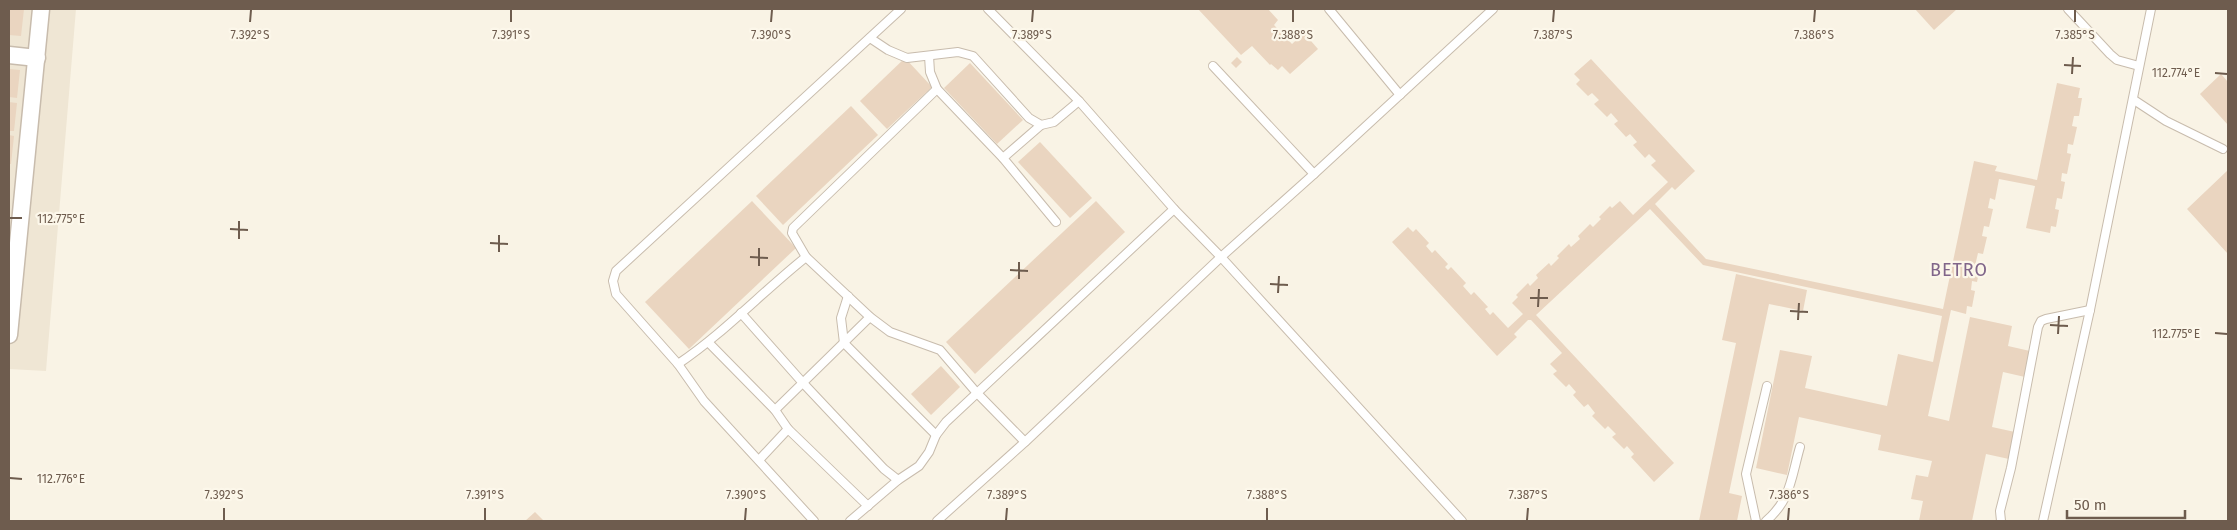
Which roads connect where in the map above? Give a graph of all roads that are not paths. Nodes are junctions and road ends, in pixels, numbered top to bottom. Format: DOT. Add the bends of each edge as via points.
graph roads {
  1 [pos="41,9"];
  2 [pos="901,9"];
  3 [pos="988,9"];
  4 [pos="1329,9"];
  5 [pos="1493,9"];
  6 [pos="2068,9"];
  7 [pos="2152,9"];
  8 [pos="870,38"];
  9 [pos="9,55"];
  10 [pos="929,56"];
  11 [pos="37,58"];
  12 [pos="1213,66"];
  13 [pos="2139,66"];
  14 [pos="938,90"];
  15 [pos="1400,95"];
  16 [pos="2134,100"];
  17 [pos="1079,101"];
  18 [pos="1041,125"];
  19 [pos="2224,149"];
  20 [pos="1003,158"];
  21 [pos="1314,174"];
  22 [pos="1174,209"];
  23 [pos="1056,222"];
  24 [pos="806,257"];
  25 [pos="1221,257"];
  26 [pos="848,296"];
  27 [pos="2090,310"];
  28 [pos="741,313"];
  29 [pos="870,317"];
  30 [pos="9,335"];
  31 [pos="709,343"];
  32 [pos="844,343"];
  33 [pos="678,364"];
  34 [pos="803,383"];
  35 [pos="1767,386"];
  36 [pos="976,392"];
  37 [pos="775,410"];
  38 [pos="788,429"];
  39 [pos="936,435"];
  40 [pos="1025,442"];
  41 [pos="1800,448"];
  42 [pos="759,460"];
  43 [pos="898,480"];
  44 [pos="868,506"];
  45 [pos="814,521"];
  46 [pos="850,521"];
  47 [pos="937,521"];
  48 [pos="1462,521"];
  49 [pos="1756,521"];
  50 [pos="1766,521"];
  51 [pos="2001,521"];
  52 [pos="2043,521"];
  1 -- 11 [label="street"];
  2 -- 8 [label="lane"];
  3 -- 17 [label="lane"];
  4 -- 15 [label="lane"];
  5 -- 15 [label="lane"];
  6 -- 13 [label="lane" via="2117,60"];
  7 -- 13 [label="lane"];
  8 -- 10 [label="lane" via="907,58"];
  8 -- 33 [label="lane" via="616,271 613,281 616,294"];
  9 -- 11 [label="street"];
  10 -- 14 [label="lane" via="930,72"];
  10 -- 18 [label="lane" via="958,52 973,56 1028,118"];
  11 -- 30 [label="street"];
  12 -- 21 [label="lane"];
  13 -- 16 [label="lane"];
  14 -- 20 [label="lane"];
  14 -- 24 [label="lane" via="793,228 792,233"];
  15 -- 21 [label="lane"];
  16 -- 19 [label="lane" via="2166,121"];
  16 -- 27 [label="lane"];
  17 -- 18 [label="lane" via="1054,122"];
  17 -- 22 [label="lane"];
  18 -- 20 [label="lane"];
  20 -- 23 [label="lane"];
  21 -- 25 [label="lane"];
  22 -- 25 [label="lane"];
  22 -- 36 [label="lane"];
  24 -- 26 [label="lane"];
  24 -- 28 [label="lane"];
  25 -- 40 [label="lane"];
  25 -- 48 [label="lane"];
  26 -- 29 [label="lane"];
  26 -- 32 [label="lane" via="840,318"];
  27 -- 51 [label="lane" via="2046,319 2038,327 2000,511"];
  27 -- 52 [label="lane"];
  28 -- 31 [label="lane"];
  28 -- 34 [label="lane"];
  29 -- 32 [label="lane"];
  29 -- 36 [label="lane" via="890,332 940,350"];
  31 -- 33 [label="lane"];
  31 -- 37 [label="lane"];
  32 -- 34 [label="lane"];
  32 -- 39 [label="lane"];
  33 -- 42 [label="lane" via="704,401"];
  34 -- 37 [label="lane"];
  34 -- 43 [label="lane"];
  35 -- 49 [label="lane" via="1746,474"];
  36 -- 39 [label="lane"];
  36 -- 40 [label="lane"];
  37 -- 38 [label="lane"];
  38 -- 42 [label="lane"];
  38 -- 44 [label="lane"];
  39 -- 43 [label="lane" via="919,466"];
  40 -- 47 [label="lane"];
  41 -- 50 [label="lane" via="1784,502"];
  42 -- 45 [label="lane"];
  43 -- 44 [label="lane"];
  44 -- 46 [label="lane"];
}
